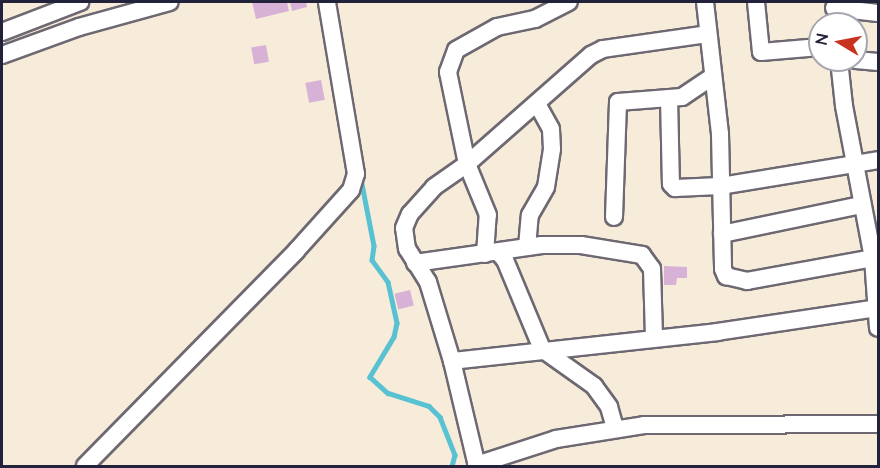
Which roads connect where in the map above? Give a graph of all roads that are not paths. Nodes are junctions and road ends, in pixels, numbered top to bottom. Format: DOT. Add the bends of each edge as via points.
graph roads {
  1 [pos="80,2"];
  2 [pos="170,2"];
  3 [pos="327,2"];
  4 [pos="569,2"];
  5 [pos="705,2"];
  6 [pos="756,2"];
  7 [pos="834,11"];
  8 [pos="879,13"];
  9 [pos="2,32"];
  10 [pos="708,34"];
  11 [pos="808,48"];
  12 [pos="2,56"];
  13 [pos="841,72"];
  14 [pos="713,76"];
  15 [pos="669,98"];
  16 [pos="537,104"];
  17 [pos="879,160"];
  18 [pos="854,162"];
  19 [pos="467,164"];
  20 [pos="720,186"];
  21 [pos="861,206"];
  22 [pos="614,217"];
  23 [pos="722,234"];
  24 [pos="527,248"];
  25 [pos="491,253"];
  26 [pos="873,258"];
  27 [pos="415,263"];
  28 [pos="877,308"];
  29 [pos="879,328"];
  30 [pos="654,337"];
  31 [pos="542,349"];
  32 [pos="452,361"];
  33 [pos="879,423"];
  34 [pos="615,428"];
  35 [pos="85,466"];
  36 [pos="476,466"];
  1 -- 9 [label="street"];
  2 -- 12 [label="street" via="79,27"];
  3 -- 35 [label="street" via="356,174 351,190"];
  4 -- 19 [label="street" via="535,19 497,27 456,50 448,72"];
  5 -- 10 [label="street"];
  6 -- 11 [label="street" via="761,52"];
  7 -- 8 [label="street"];
  10 -- 14 [label="street"];
  10 -- 16 [label="street" via="603,49 591,55"];
  13 -- 18 [label="street"];
  14 -- 15 [label="street" via="682,97"];
  14 -- 20 [label="street" via="720,134"];
  15 -- 20 [label="street" via="671,184 675,188"];
  15 -- 22 [label="street" via="618,102"];
  16 -- 19 [label="street"];
  16 -- 24 [label="street" via="551,129 552,149 546,187 530,215"];
  17 -- 18 [label="street"];
  18 -- 20 [label="street"];
  18 -- 21 [label="street"];
  19 -- 25 [label="street" via="488,215"];
  19 -- 27 [label="street" via="447,175 410,214 404,228"];
  20 -- 23 [label="street"];
  21 -- 23 [label="street"];
  21 -- 26 [label="street"];
  23 -- 26 [label="street" via="723,269 734,281"];
  24 -- 25 [label="street"];
  24 -- 30 [label="street" via="581,244 642,255 652,270"];
  25 -- 27 [label="street"];
  25 -- 31 [label="street" via="505,260"];
  26 -- 28 [label="street"];
  27 -- 32 [label="street" via="428,282"];
  28 -- 29 [label="street"];
  28 -- 30 [label="street" via="717,332"];
  30 -- 31 [label="street"];
  31 -- 32 [label="street"];
  31 -- 34 [label="street" via="594,386 609,407"];
  32 -- 36 [label="street"];
  33 -- 34 [label="street"];
  34 -- 36 [label="street" via="556,439"];
}
